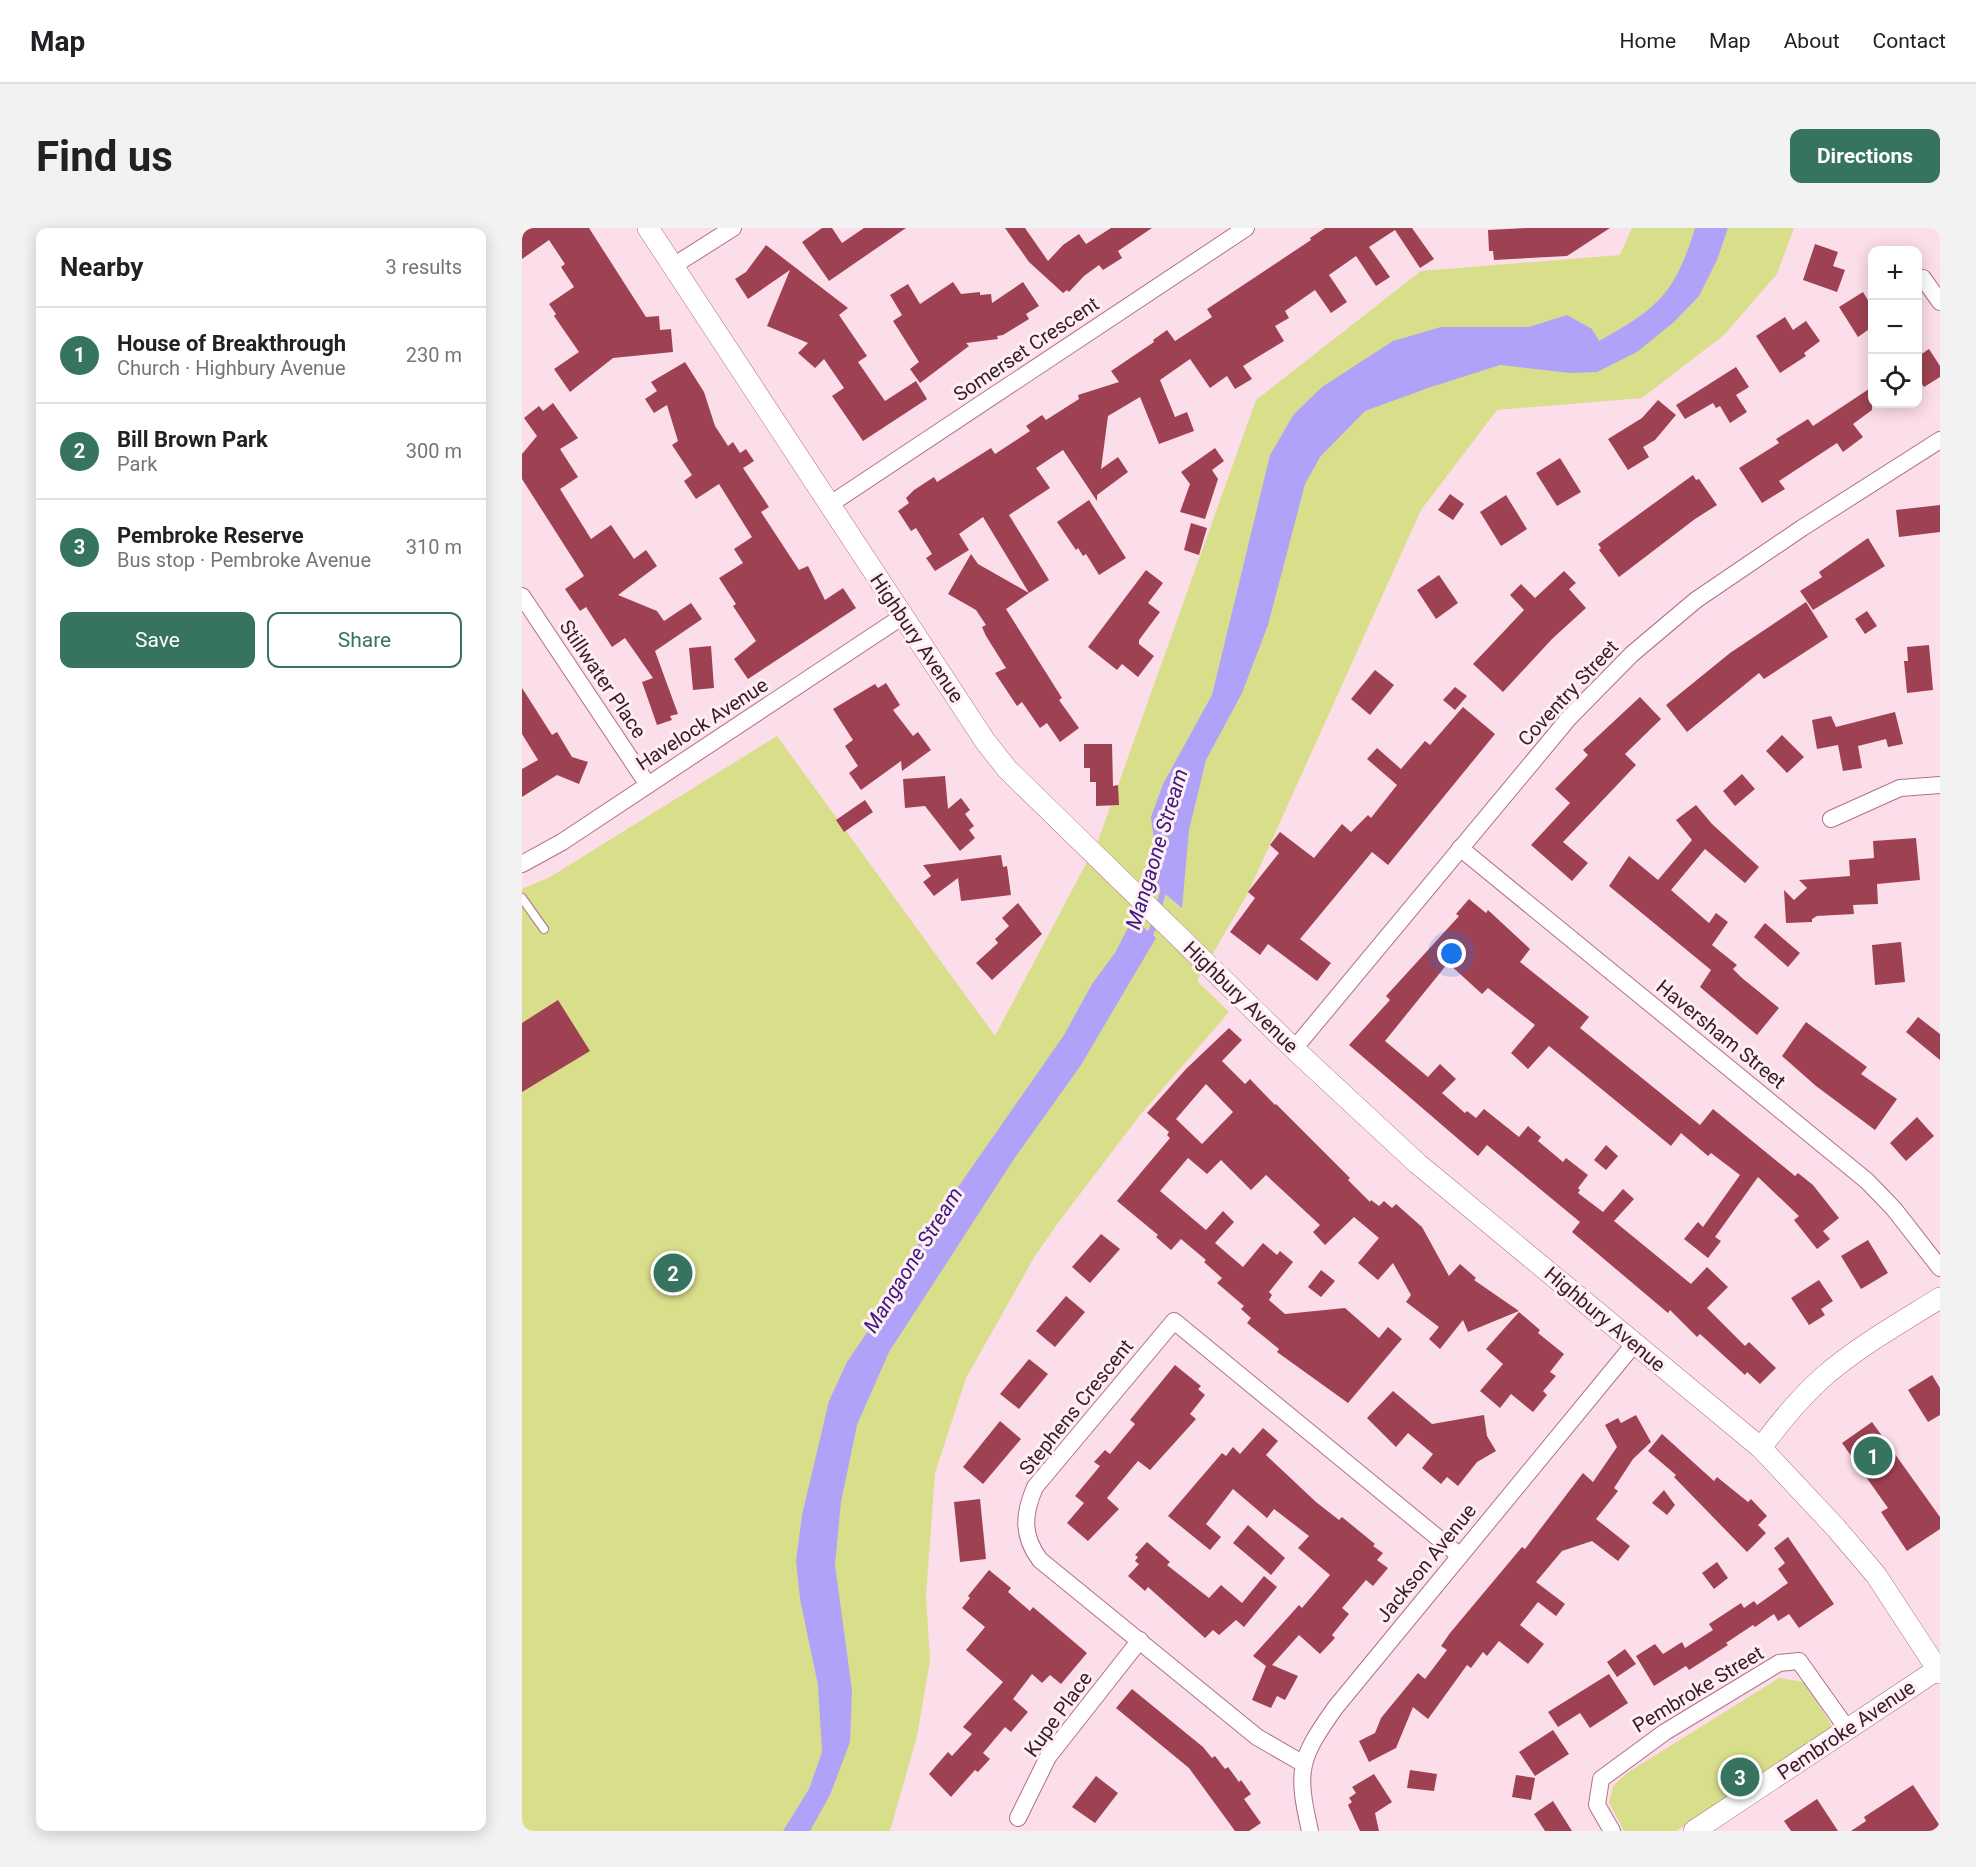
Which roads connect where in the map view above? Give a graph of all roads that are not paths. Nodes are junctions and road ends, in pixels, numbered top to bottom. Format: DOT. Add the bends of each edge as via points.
graph roads {
  1 [pos="648,228"];
  2 [pos="733,228"];
  3 [pos="1246,228"];
  4 [pos="673,266"];
  5 [pos="1923,278"];
  6 [pos="1940,302"];
  7 [pos="1940,440"];
  8 [pos="829,505"];
  9 [pos="522,596"];
  10 [pos="903,616"];
  11 [pos="648,784"];
  12 [pos="1940,785"];
  13 [pos="1831,819"];
  14 [pos="1460,848"];
  15 [pos="522,864"];
  16 [pos="522,898"];
  17 [pos="544,929"];
  18 [pos="1294,1049"];
  19 [pos="1940,1268"];
  20 [pos="1940,1298"];
  21 [pos="1635,1343"];
  22 [pos="1761,1448"];
  23 [pos="1460,1556"];
  24 [pos="1140,1640"];
  25 [pos="1939,1671"];
  26 [pos="1848,1730"];
  27 [pos="1302,1763"];
  28 [pos="1018,1818"];
  29 [pos="1310,1831"];
  30 [pos="1612,1831"];
  31 [pos="1694,1831"];
  1 -- 4 [label="street, Highbury Avenue"];
  2 -- 4 [label="street"];
  3 -- 8 [label="street, Somerset Crescent"];
  4 -- 8 [label="street, Highbury Avenue"];
  5 -- 6 [label="street"];
  7 -- 14 [label="street, Coventry Street" via="1802,528 1664,626 1592,693"];
  8 -- 10 [label="street, Highbury Avenue"];
  9 -- 11 [label="street, Stillwater Place"];
  10 -- 11 [label="street, Havelock Avenue"];
  10 -- 18 [label="street, Highbury Avenue" via="1007,769"];
  11 -- 15 [label="street, Havelock Avenue"];
  12 -- 13 [label="street" via="1900,788"];
  14 -- 18 [label="street, Coventry Street"];
  14 -- 19 [label="street, Haversham Street" via="1867,1181"];
  16 -- 17 [label="lane"];
  18 -- 21 [label="street, Highbury Avenue" via="1418,1164"];
  20 -- 22 [label="street" via="1847,1357 1796,1404"];
  21 -- 22 [label="street, Highbury Avenue"];
  21 -- 23 [label="street, Jackson Avenue"];
  22 -- 25 [label="street, Highbury Avenue" via="1876,1575"];
  23 -- 24 [label="street, Stephens Crescent" via="1174,1321 1035,1487 1025,1518 1031,1548 1040,1560"];
  23 -- 27 [label="street, Jackson Avenue" via="1335,1708"];
  24 -- 27 [label="street, Stephens Crescent" via="1257,1737"];
  24 -- 28 [label="street, Kupe Place" via="1048,1757"];
  25 -- 26 [label="street, Pembroke Avenue"];
  26 -- 30 [label="street, Pembroke Street" via="1800,1662 1779,1663 1665,1732 1601,1779 1597,1805"];
  26 -- 31 [label="street, Pembroke Avenue"];
  27 -- 29 [label="street, Jackson Avenue"];
}
